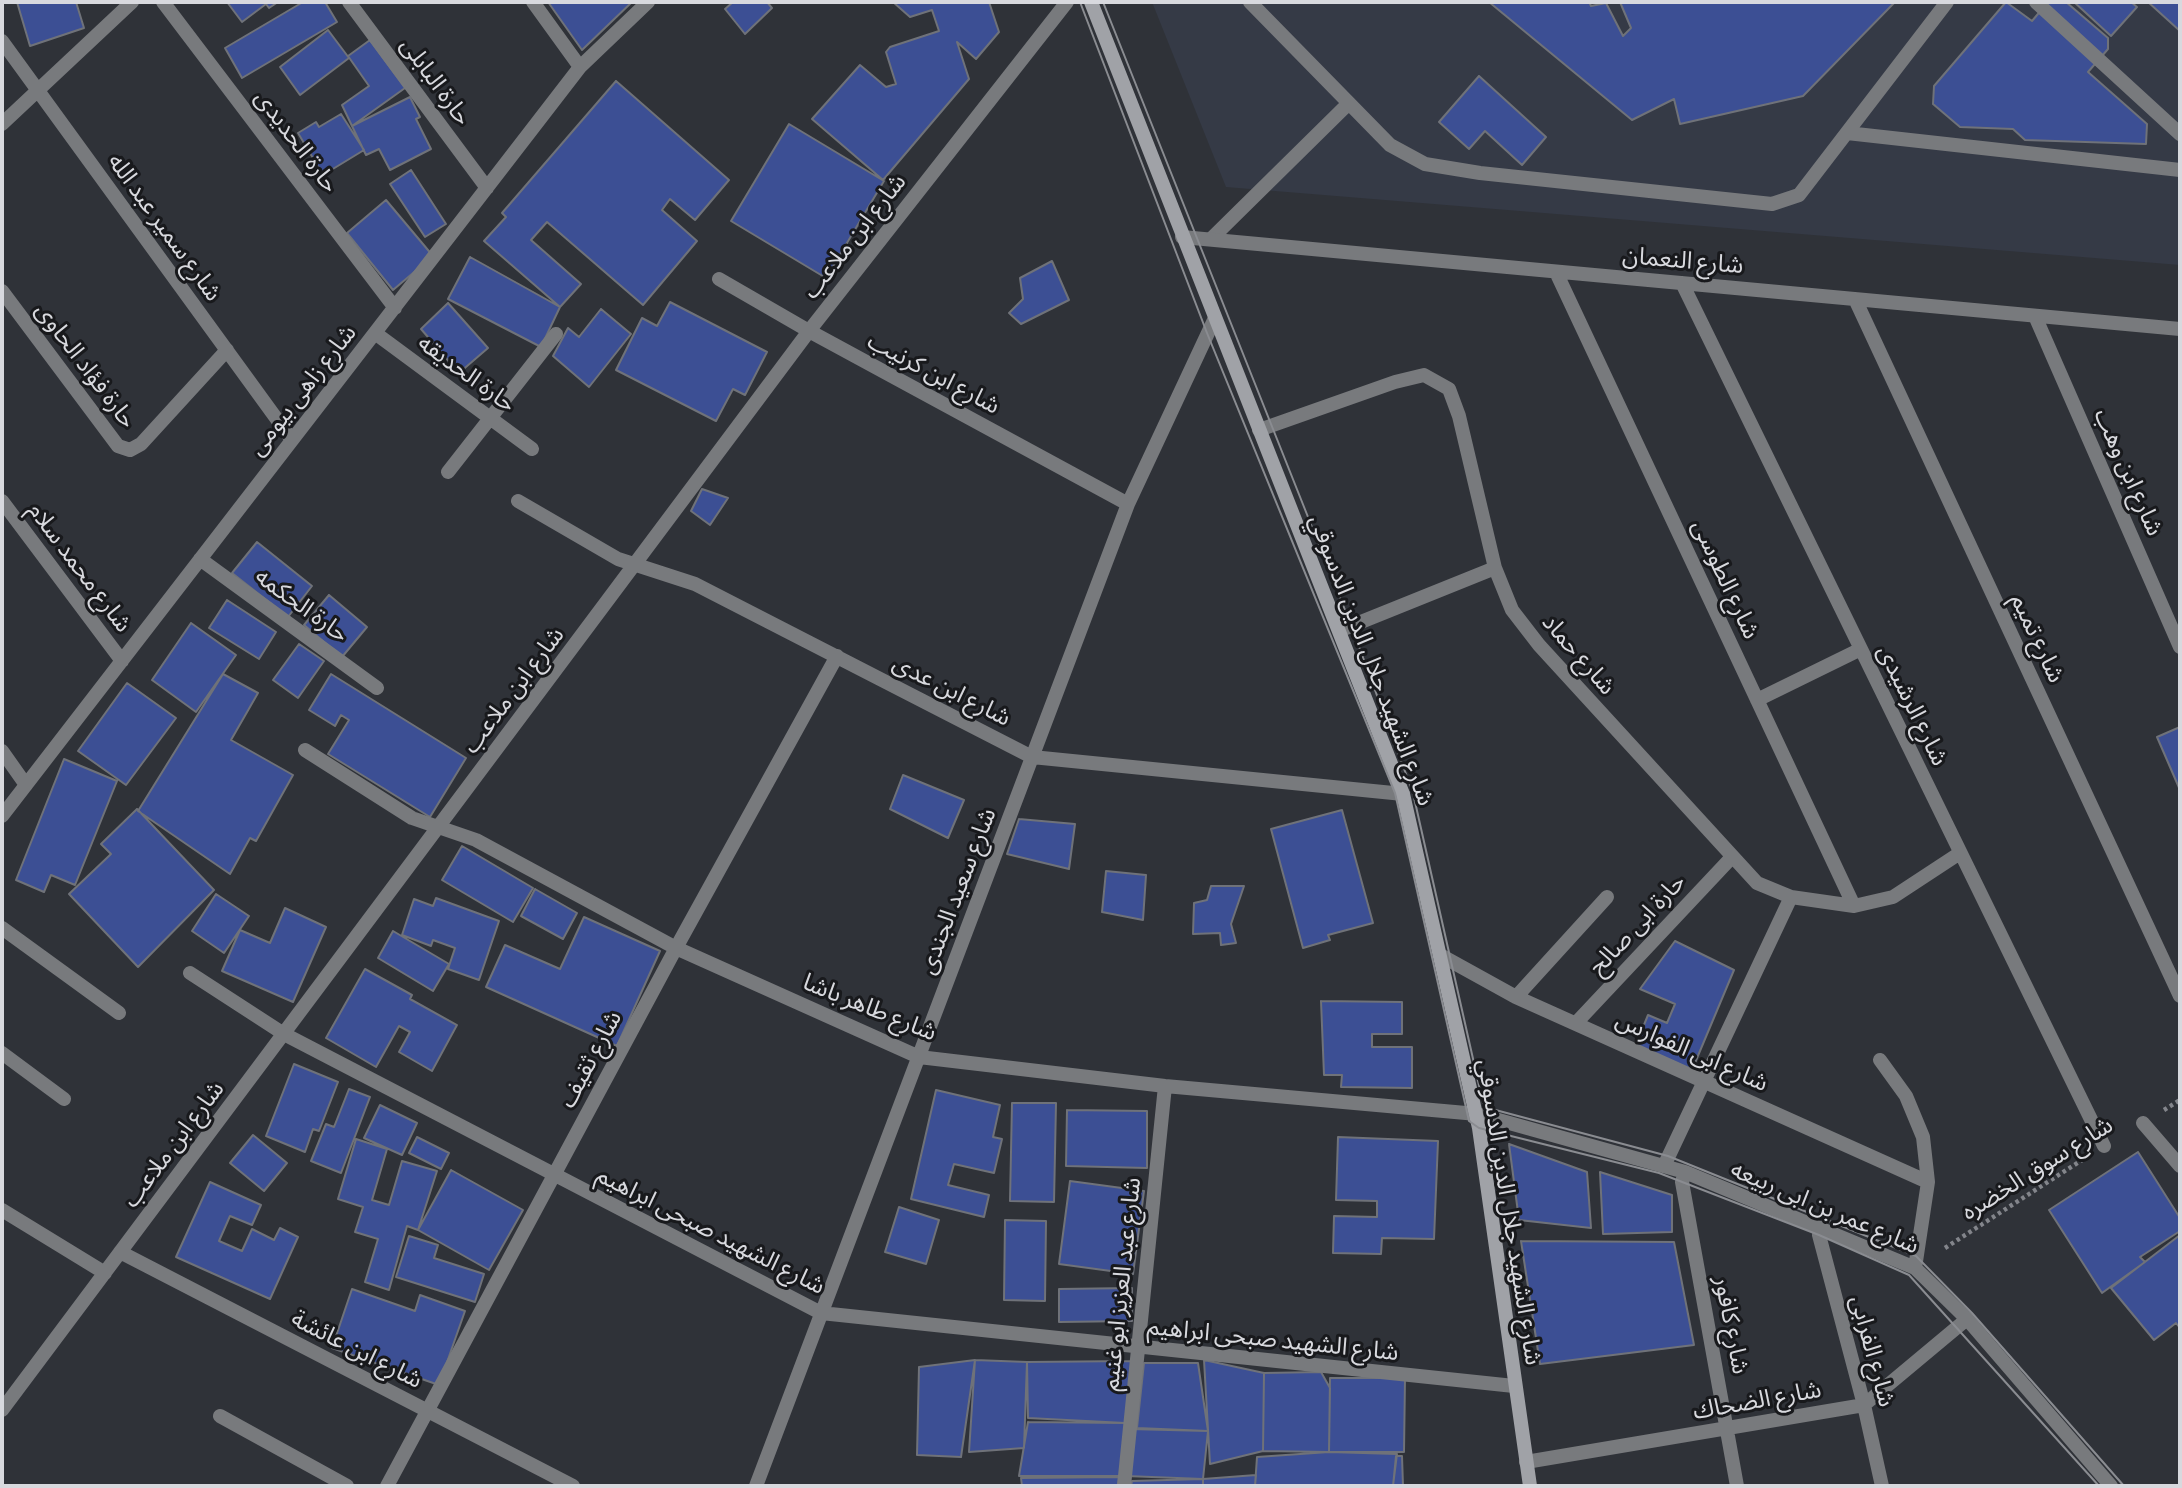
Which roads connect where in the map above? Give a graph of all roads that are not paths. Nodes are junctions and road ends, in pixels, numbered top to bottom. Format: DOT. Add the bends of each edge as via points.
graph roads {
  1 [pos="132,2"];
  2 [pos="163,2"];
  3 [pos="349,2"];
  4 [pos="533,2"];
  5 [pos="648,2"];
  6 [pos="1067,2"];
  7 [pos="1091,2"];
  8 [pos="1250,2"];
  9 [pos="1947,2"];
  10 [pos="2036,2"];
  11 [pos="2,41"];
  12 [pos="580,67"];
  13 [pos="38,90"];
  14 [pos="1349,103"];
  15 [pos="2,124"];
  16 [pos="1847,133"];
  17 [pos="2180,134"];
  18 [pos="2180,170"];
  19 [pos="487,188"];
  20 [pos="1182,237"];
  21 [pos="1211,239"];
  22 [pos="1556,272"];
  23 [pos="719,279"];
  24 [pos="1682,283"];
  25 [pos="2,291"];
  26 [pos="1854,299"];
  27 [pos="394,308"];
  28 [pos="2035,316"];
  29 [pos="1215,318"];
  30 [pos="2180,329"];
  31 [pos="809,331"];
  32 [pos="375,333"];
  33 [pos="556,334"];
  34 [pos="227,351"];
  35 [pos="492,420"];
  36 [pos="1259,430"];
  37 [pos="292,440"];
  38 [pos="532,449"];
  39 [pos="448,472"];
  40 [pos="2,501"];
  41 [pos="518,501"];
  42 [pos="1128,504"];
  43 [pos="200,559"];
  44 [pos="635,565"];
  45 [pos="1495,568"];
  46 [pos="1341,630"];
  47 [pos="2180,648"];
  48 [pos="1861,649"];
  49 [pos="837,656"];
  50 [pos="122,661"];
  51 [pos="377,688"];
  52 [pos="1757,700"];
  53 [pos="305,750"];
  54 [pos="2,751"];
  55 [pos="1032,757"];
  56 [pos="26,785"];
  57 [pos="1403,794"];
  58 [pos="2,816"];
  59 [pos="439,827"];
  60 [pos="1960,853"];
  61 [pos="1732,857"];
  62 [pos="1607,897"];
  63 [pos="1791,897"];
  64 [pos="1854,906"];
  65 [pos="2,928"];
  66 [pos="676,947"];
  67 [pos="1440,955"];
  68 [pos="190,973"];
  69 [pos="2180,996"];
  70 [pos="1516,997"];
  71 [pos="119,1013"];
  72 [pos="1576,1023"];
  73 [pos="284,1034"];
  74 [pos="2,1053"];
  75 [pos="919,1057"];
  76 [pos="1880,1060"];
  77 [pos="1703,1081"];
  78 [pos="1165,1086"];
  79 [pos="64,1099"];
  80 [pos="1477,1114"];
  81 [pos="2143,1123"];
  82 [pos="2104,1146"];
  83 [pos="1664,1166"];
  84 [pos="2180,1166"];
  85 [pos="1685,1172"];
  86 [pos="554,1174"];
  87 [pos="1928,1182"];
  88 [pos="2,1210"];
  89 [pos="1822,1228"];
  90 [pos="120,1252"];
  91 [pos="1915,1268"];
  92 [pos="105,1273"];
  93 [pos="821,1313"];
  94 [pos="1967,1319"];
  95 [pos="1138,1348"];
  96 [pos="1514,1386"];
  97 [pos="1864,1405"];
  98 [pos="2,1410"];
  99 [pos="426,1410"];
  100 [pos="220,1416"];
  101 [pos="1728,1428"];
  102 [pos="1525,1462"];
  103 [pos="1880,1480"];
  104 [pos="347,1486"];
  105 [pos="387,1486"];
  106 [pos="573,1486"];
  107 [pos="756,1486"];
  108 [pos="1124,1486"];
  109 [pos="1530,1486"];
  110 [pos="1737,1486"];
  111 [pos="1890,1486"];
  112 [pos="2111,1486"];
  1 -- 13 [label="street"];
  2 -- 27 [label="street, حارة الحديدى"];
  3 -- 19 [label="street, حارة البابلى"];
  4 -- 12 [label="street"];
  5 -- 12 [label="street, شارع زاهى بيومى"];
  6 -- 31 [label="street, شارع ابن ملاعب"];
  7 -- 20 [label="main road, شارع الشهيد جلال الدين الدسوقي"];
  8 -- 14 [label="street"];
  9 -- 16 [label="street"];
  10 -- 17 [label="street"];
  11 -- 13 [label="street, شارع سمير عبد الله"];
  12 -- 19 [label="street, شارع زاهى بيومى"];
  13 -- 15 [label="street"];
  13 -- 34 [label="street, شارع سمير عبد الله"];
  14 -- 16 [label="street" via="1390,145 1425,164 1772,204 1799,195"];
  14 -- 21 [label="street"];
  16 -- 18 [label="street"];
  19 -- 27 [label="street, شارع زاهى بيومى"];
  20 -- 21 [label="street, شارع النعمان"];
  20 -- 29 [label="main road, شارع الشهيد جلال الدين الدسوقي"];
  21 -- 22 [label="street, شارع النعمان"];
  22 -- 24 [label="street, شارع النعمان"];
  22 -- 52 [label="street, شارع الطوسى"];
  23 -- 31 [label="street, شارع ابن كرنيب"];
  24 -- 26 [label="street, شارع النعمان"];
  24 -- 48 [label="street, شارع الرشيدى"];
  25 -- 34 [label="street, حارة فؤاد الحاوى" via="118,446 130,450 141,444"];
  26 -- 28 [label="street, شارع النعمان"];
  26 -- 69 [label="street, شارع تميم"];
  27 -- 32 [label="street, شارع زاهى بيومى"];
  28 -- 30 [label="street, شارع النعمان"];
  28 -- 47 [label="street, شارع ابن وهب"];
  29 -- 36 [label="main road, شارع الشهيد جلال الدين الدسوقي"];
  29 -- 42 [label="street, شارع سعيد الجندى"];
  31 -- 42 [label="street, شارع ابن كرنيب"];
  31 -- 44 [label="street, شارع ابن ملاعب"];
  32 -- 35 [label="street, حارة الحديقه"];
  32 -- 37 [label="street, شارع زاهى بيومى"];
  33 -- 35 [label="street"];
  34 -- 37 [label="street, شارع سمير عبد الله"];
  35 -- 38 [label="street, حارة الحديقه"];
  35 -- 39 [label="street"];
  36 -- 45 [label="street, شارع حماد" via="1395,382 1424,376 1449,389"];
  36 -- 46 [label="main road, شارع الشهيد جلال الدين الدسوقي"];
  37 -- 43 [label="street, شارع زاهى بيومى"];
  40 -- 50 [label="street, شارع محمد سلام"];
  41 -- 44 [label="street, شارع ابن عدى" via="601,551"];
  42 -- 55 [label="street, شارع سعيد الجندى"];
  43 -- 50 [label="street, شارع زاهى بيومى"];
  43 -- 51 [label="street, حارة الحكمه"];
  44 -- 49 [label="street, شارع ابن عدى" via="695,584"];
  44 -- 59 [label="street, شارع ابن ملاعب"];
  45 -- 46 [label="street"];
  45 -- 61 [label="street, شارع حماد" via="1512,610 1539,645"];
  46 -- 57 [label="main road, شارع الشهيد جلال الدين الدسوقي"];
  48 -- 52 [label="street"];
  48 -- 60 [label="street, شارع الرشيدى"];
  49 -- 55 [label="street, شارع ابن عدى"];
  49 -- 66 [label="street, شارع ثقيف"];
  50 -- 56 [label="street, شارع زاهى بيومى"];
  52 -- 64 [label="street, شارع الطوسى"];
  53 -- 59 [label="street, شارع طاهر باشا" via="412,818"];
  54 -- 56 [label="street"];
  55 -- 57 [label="street, شارع ابن عدى"];
  55 -- 75 [label="street, شارع سعيد الجندى"];
  56 -- 58 [label="street, شارع زاهى بيومى"];
  57 -- 67 [label="main road, شارع الشهيد جلال الدين الدسوقي"];
  59 -- 66 [label="street, شارع طاهر باشا" via="476,840"];
  59 -- 73 [label="street, شارع ابن ملاعب"];
  60 -- 64 [label="street, شارع حماد" via="1893,897"];
  60 -- 82 [label="street, شارع الرشيدى"];
  61 -- 63 [label="street, شارع حماد" via="1757,883"];
  61 -- 72 [label="street, حارة ابى صالح"];
  62 -- 70 [label="street"];
  63 -- 64 [label="street, شارع حماد"];
  63 -- 77 [label="street"];
  65 -- 71 [label="street"];
  66 -- 75 [label="street, شارع طاهر باشا"];
  66 -- 86 [label="street, شارع ثقيف"];
  67 -- 70 [label="street, شارع ابى الفوارس"];
  67 -- 80 [label="main road, شارع الشهيد جلال الدين الدسوقي"];
  68 -- 73 [label="street, شارع الشهيد صبحى ابراهيم"];
  70 -- 72 [label="street, شارع ابى الفوارس"];
  72 -- 77 [label="street, شارع ابى الفوارس"];
  73 -- 86 [label="street, شارع الشهيد صبحى ابراهيم"];
  73 -- 90 [label="street, شارع ابن ملاعب"];
  74 -- 79 [label="street"];
  75 -- 78 [label="street, شارع طاهر باشا"];
  75 -- 93 [label="street, شارع سعيد الجندى"];
  76 -- 87 [label="street" via="1906,1096 1919,1127"];
  77 -- 83 [label="street"];
  77 -- 87 [label="street, شارع ابى الفوارس"];
  78 -- 80 [label="street, شارع طاهر باشا"];
  78 -- 95 [label="street, شارع عبد العزيز ابو غنيم"];
  80 -- 83 [label="street, شارع عمر بن ابى ربيعه"];
  80 -- 96 [label="main road, شارع الشهيد جلال الدين الدسوقي"];
  81 -- 84 [label="street"];
  83 -- 85 [label="street, شارع عمر بن ابى ربيعه"];
  85 -- 89 [label="street, شارع عمر بن ابى ربيعه"];
  85 -- 101 [label="street, شارع كافور" via="1682,1182"];
  86 -- 93 [label="street, شارع الشهيد صبحى ابراهيم"];
  86 -- 99 [label="street, شارع ثقيف"];
  87 -- 91 [label="street"];
  88 -- 92 [label="street"];
  89 -- 91 [label="street, شارع عمر بن ابى ربيعه"];
  89 -- 97 [label="street, شارع الفرابى" via="1819,1235"];
  90 -- 92 [label="street, شارع ابن ملاعب"];
  90 -- 99 [label="street, شارع ابن عائشة"];
  91 -- 94 [label="street, شارع عمر بن ابى ربيعه"];
  92 -- 98 [label="street, شارع ابن ملاعب"];
  93 -- 95 [label="street, شارع الشهيد صبحى ابراهيم"];
  93 -- 107 [label="street, شارع سعيد الجندى"];
  94 -- 97 [label="street"];
  94 -- 112 [label="street, شارع عمر بن ابى ربيعه"];
  95 -- 96 [label="street, شارع الشهيد صبحى ابراهيم"];
  95 -- 108 [label="street, شارع عبد العزيز ابو غنيم"];
  96 -- 102 [label="main road, شارع الشهيد جلال الدين الدسوقي"];
  97 -- 101 [label="street, شارع الضحاك"];
  97 -- 103 [label="street, شارع الفرابى"];
  99 -- 105 [label="street, شارع ثقيف"];
  99 -- 106 [label="street, شارع ابن عائشة"];
  100 -- 104 [label="street"];
  101 -- 102 [label="street, شارع الضحاك"];
  101 -- 110 [label="street, شارع كافور"];
  102 -- 109 [label="main road, شارع الشهيد جلال الدين الدسوقي"];
  103 -- 111 [label="street"];
}
